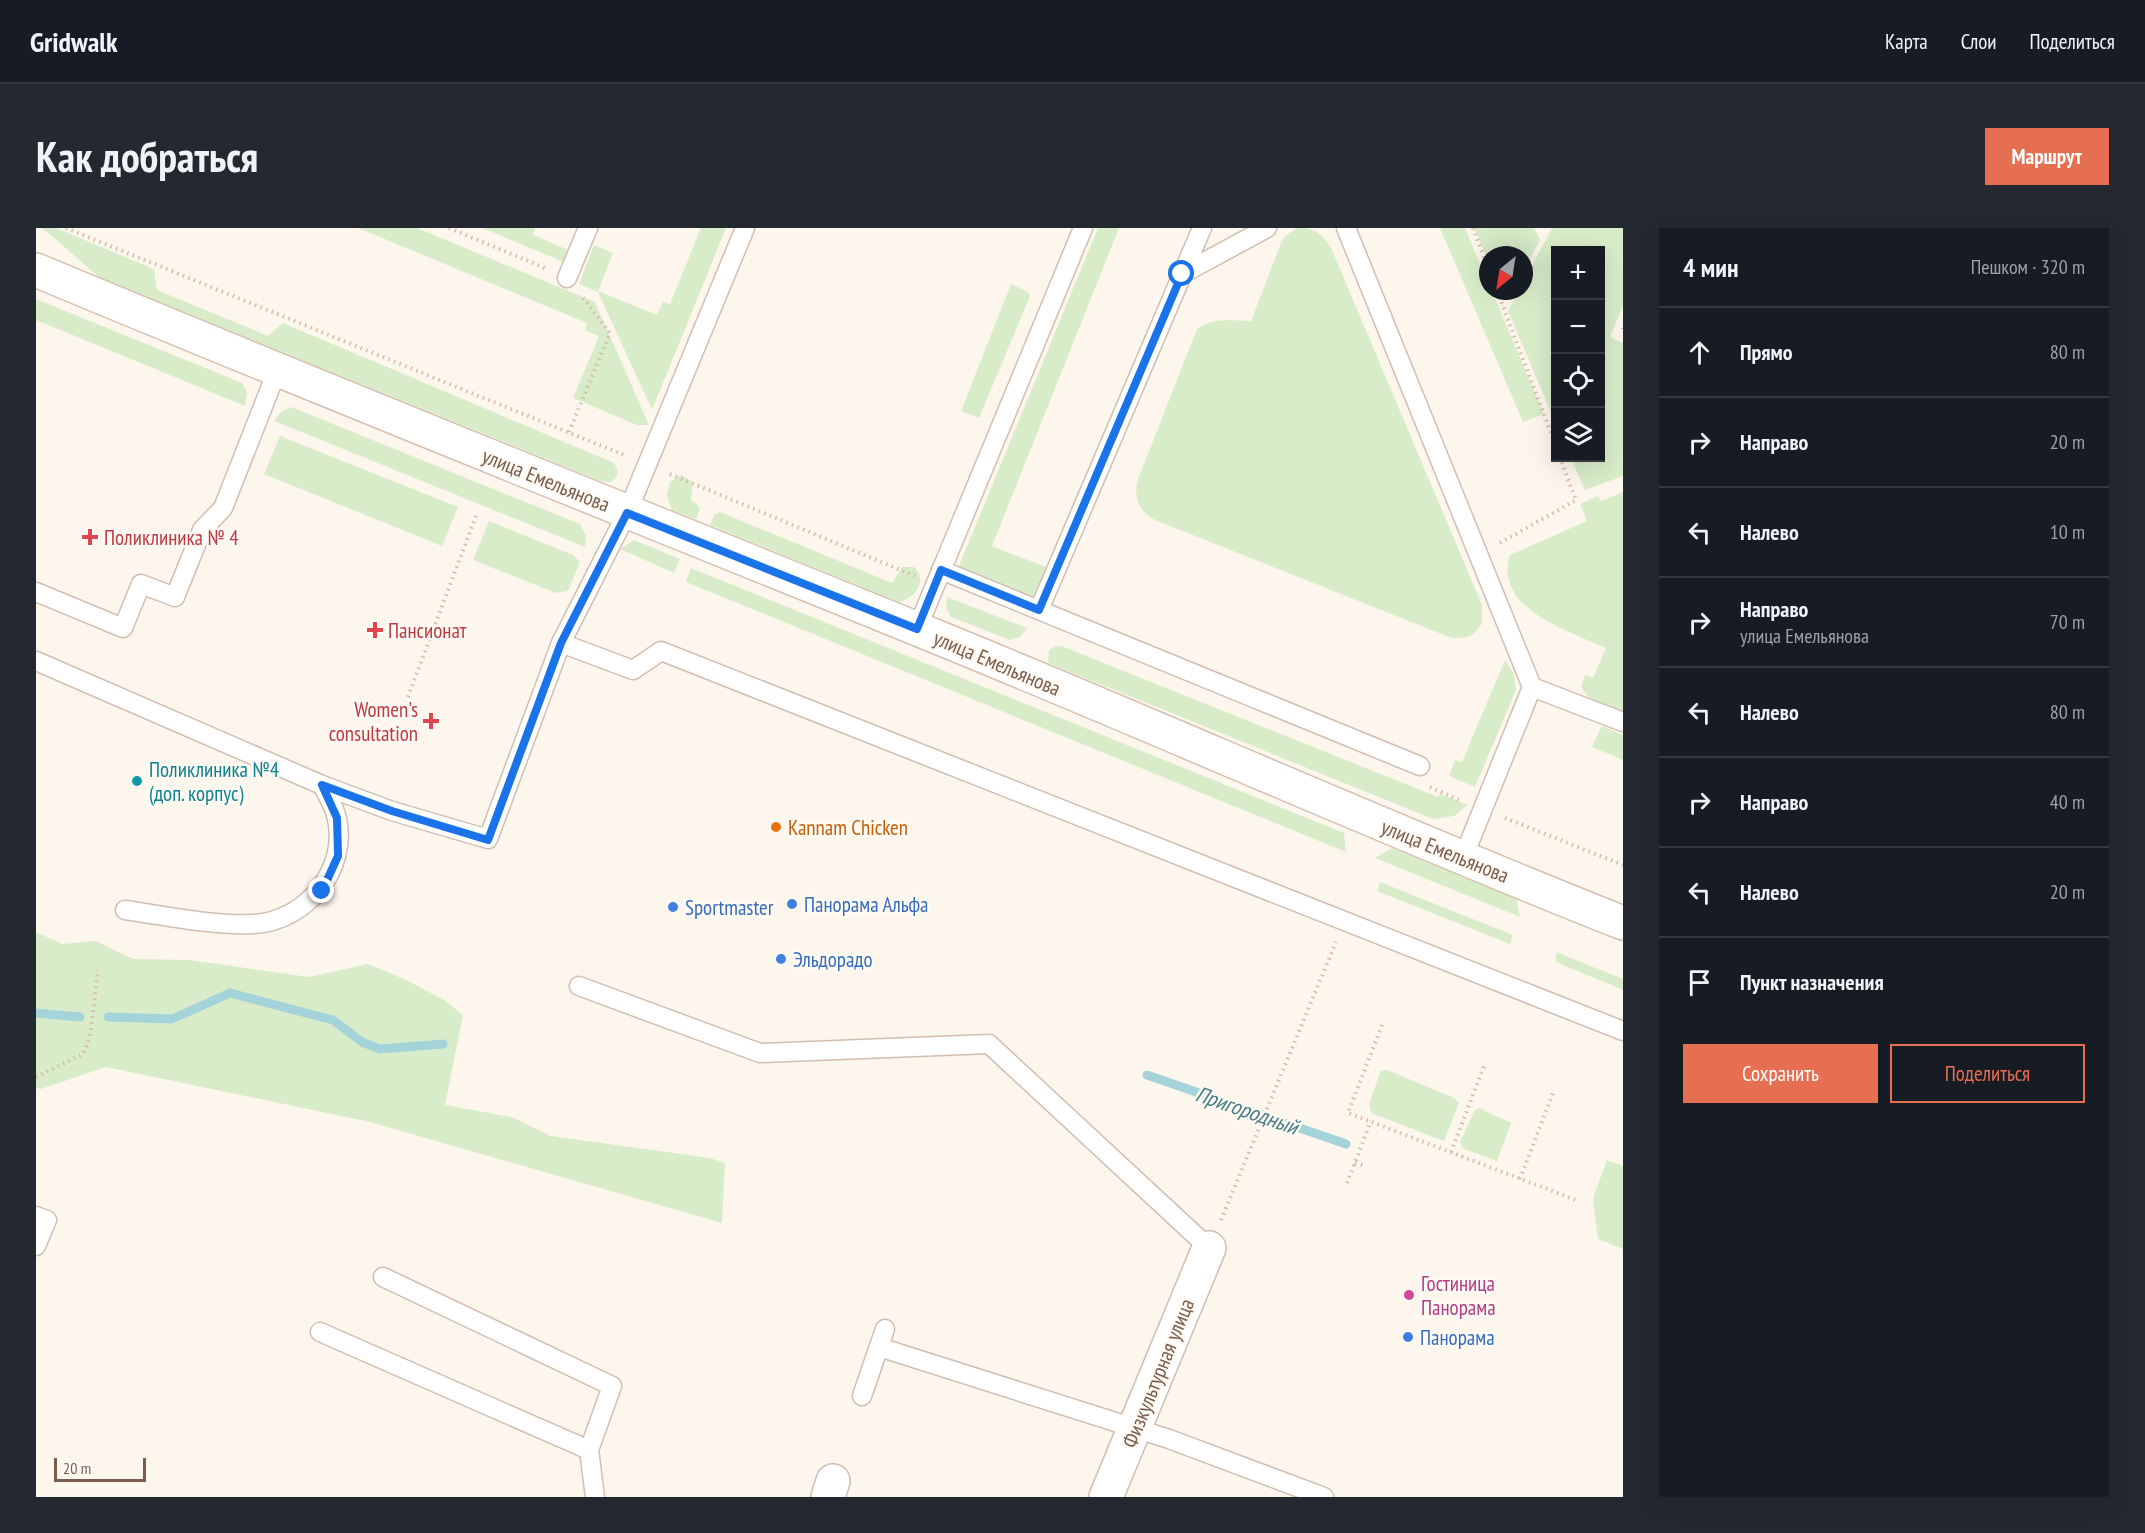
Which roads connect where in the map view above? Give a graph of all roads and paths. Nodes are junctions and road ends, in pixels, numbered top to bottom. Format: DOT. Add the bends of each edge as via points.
graph roads {
  1 [pos="66,228"];
  2 [pos="449,228"];
  3 [pos="588,228"];
  4 [pos="745,228"];
  5 [pos="1083,228"];
  6 [pos="1202,228"];
  7 [pos="1267,228"];
  8 [pos="1346,228"];
  9 [pos="1473,228"];
  10 [pos="1480,246"];
  11 [pos="36,270"];
  12 [pos="1182,274"];
  13 [pos="567,278"];
  14 [pos="1500,300"];
  15 [pos="278,371"];
  16 [pos="569,432"];
  17 [pos="1551,433"];
  18 [pos="1562,462"];
  19 [pos="647,464"];
  20 [pos="477,513"];
  21 [pos="627,513"];
  22 [pos="1479,555"];
  23 [pos="938,577"];
  24 [pos="36,592"];
  25 [pos="1039,610"];
  26 [pos="917,629"];
  27 [pos="561,643"];
  28 [pos="36,661"];
  29 [pos="1532,687"];
  30 [pos="408,697"];
  31 [pos="1623,722"];
  32 [pos="1420,765"];
  33 [pos="322,785"];
  34 [pos="1463,858"];
  35 [pos="125,910"];
  36 [pos="1345,921"];
  37 [pos="1623,923"];
  38 [pos="98,970"];
  39 [pos="579,986"];
  40 [pos="1382,1025"];
  41 [pos="1623,1031"];
  42 [pos="1484,1066"];
  43 [pos="36,1077"];
  44 [pos="1553,1093"];
  45 [pos="1371,1121"];
  46 [pos="1451,1152"];
  47 [pos="1355,1162"];
  48 [pos="1366,1166"];
  49 [pos="1520,1179"];
  50 [pos="1347,1183"];
  51 [pos="1576,1200"];
  52 [pos="36,1216"];
  53 [pos="36,1246"];
  54 [pos="1209,1248"];
  55 [pos="383,1277"];
  56 [pos="885,1329"];
  57 [pos="320,1332"];
  58 [pos="879,1347"];
  59 [pos="862,1396"];
  60 [pos="1136,1429"];
  61 [pos="589,1450"];
  62 [pos="595,1497"];
  63 [pos="1106,1497"];
  64 [pos="1324,1497"];
  1 -- 16 [label="path"];
  2 -- 13 [label="path"];
  3 -- 13 [label="lane"];
  4 -- 19 [label="lane"];
  5 -- 23 [label="lane"];
  6 -- 12 [label="lane"];
  7 -- 12 [label="lane"];
  8 -- 22 [label="lane"];
  9 -- 10 [label="path"];
  11 -- 15 [label="main road, улица Емельянова"];
  12 -- 25 [label="lane"];
  13 -- 16 [label="path" via="610,333"];
  14 -- 17 [label="path"];
  15 -- 21 [label="main road, улица Емельянова"];
  15 -- 24 [label="lane" via="223,508 202,530 175,597 141,584 123,628"];
  16 -- 19 [label="path"];
  18 -- 22 [label="path" via="1576,500"];
  19 -- 21 [label="lane"];
  19 -- 23 [label="path"];
  20 -- 30 [label="path"];
  21 -- 26 [label="main road, улица Емельянова"];
  21 -- 27 [label="lane"];
  22 -- 29 [label="lane"];
  23 -- 25 [label="lane"];
  23 -- 26 [label="lane"];
  25 -- 32 [label="lane"];
  26 -- 34 [label="main road, улица Емельянова"];
  27 -- 33 [label="lane" via="488,840"];
  27 -- 36 [label="lane" via="633,670 661,651"];
  28 -- 33 [label="lane"];
  29 -- 31 [label="lane"];
  29 -- 34 [label="lane"];
  33 -- 35 [label="lane" via="337,818 338,856 322,891 288,915 256,924"];
  34 -- 37 [label="main road, улица Емельянова"];
  36 -- 41 [label="lane"];
  36 -- 54 [label="path"];
  38 -- 43 [label="path" via="90,1037 83,1053"];
  39 -- 54 [label="lane" via="760,1053 989,1044"];
  40 -- 45 [label="path" via="1348,1113"];
  42 -- 46 [label="path"];
  44 -- 49 [label="path"];
  45 -- 46 [label="path"];
  45 -- 47 [label="path"];
  46 -- 49 [label="path"];
  47 -- 48 [label="path"];
  47 -- 50 [label="path"];
  49 -- 51 [label="path"];
  52 -- 53 [label="lane" via="47,1220"];
  54 -- 60 [label="main road, Физкультурная улица"];
  55 -- 61 [label="lane" via="612,1386"];
  56 -- 58 [label="lane"];
  57 -- 61 [label="lane"];
  58 -- 59 [label="lane"];
  58 -- 60 [label="lane"];
  60 -- 63 [label="main road, Физкультурная улица"];
  60 -- 64 [label="lane"];
  61 -- 62 [label="lane"];
}
